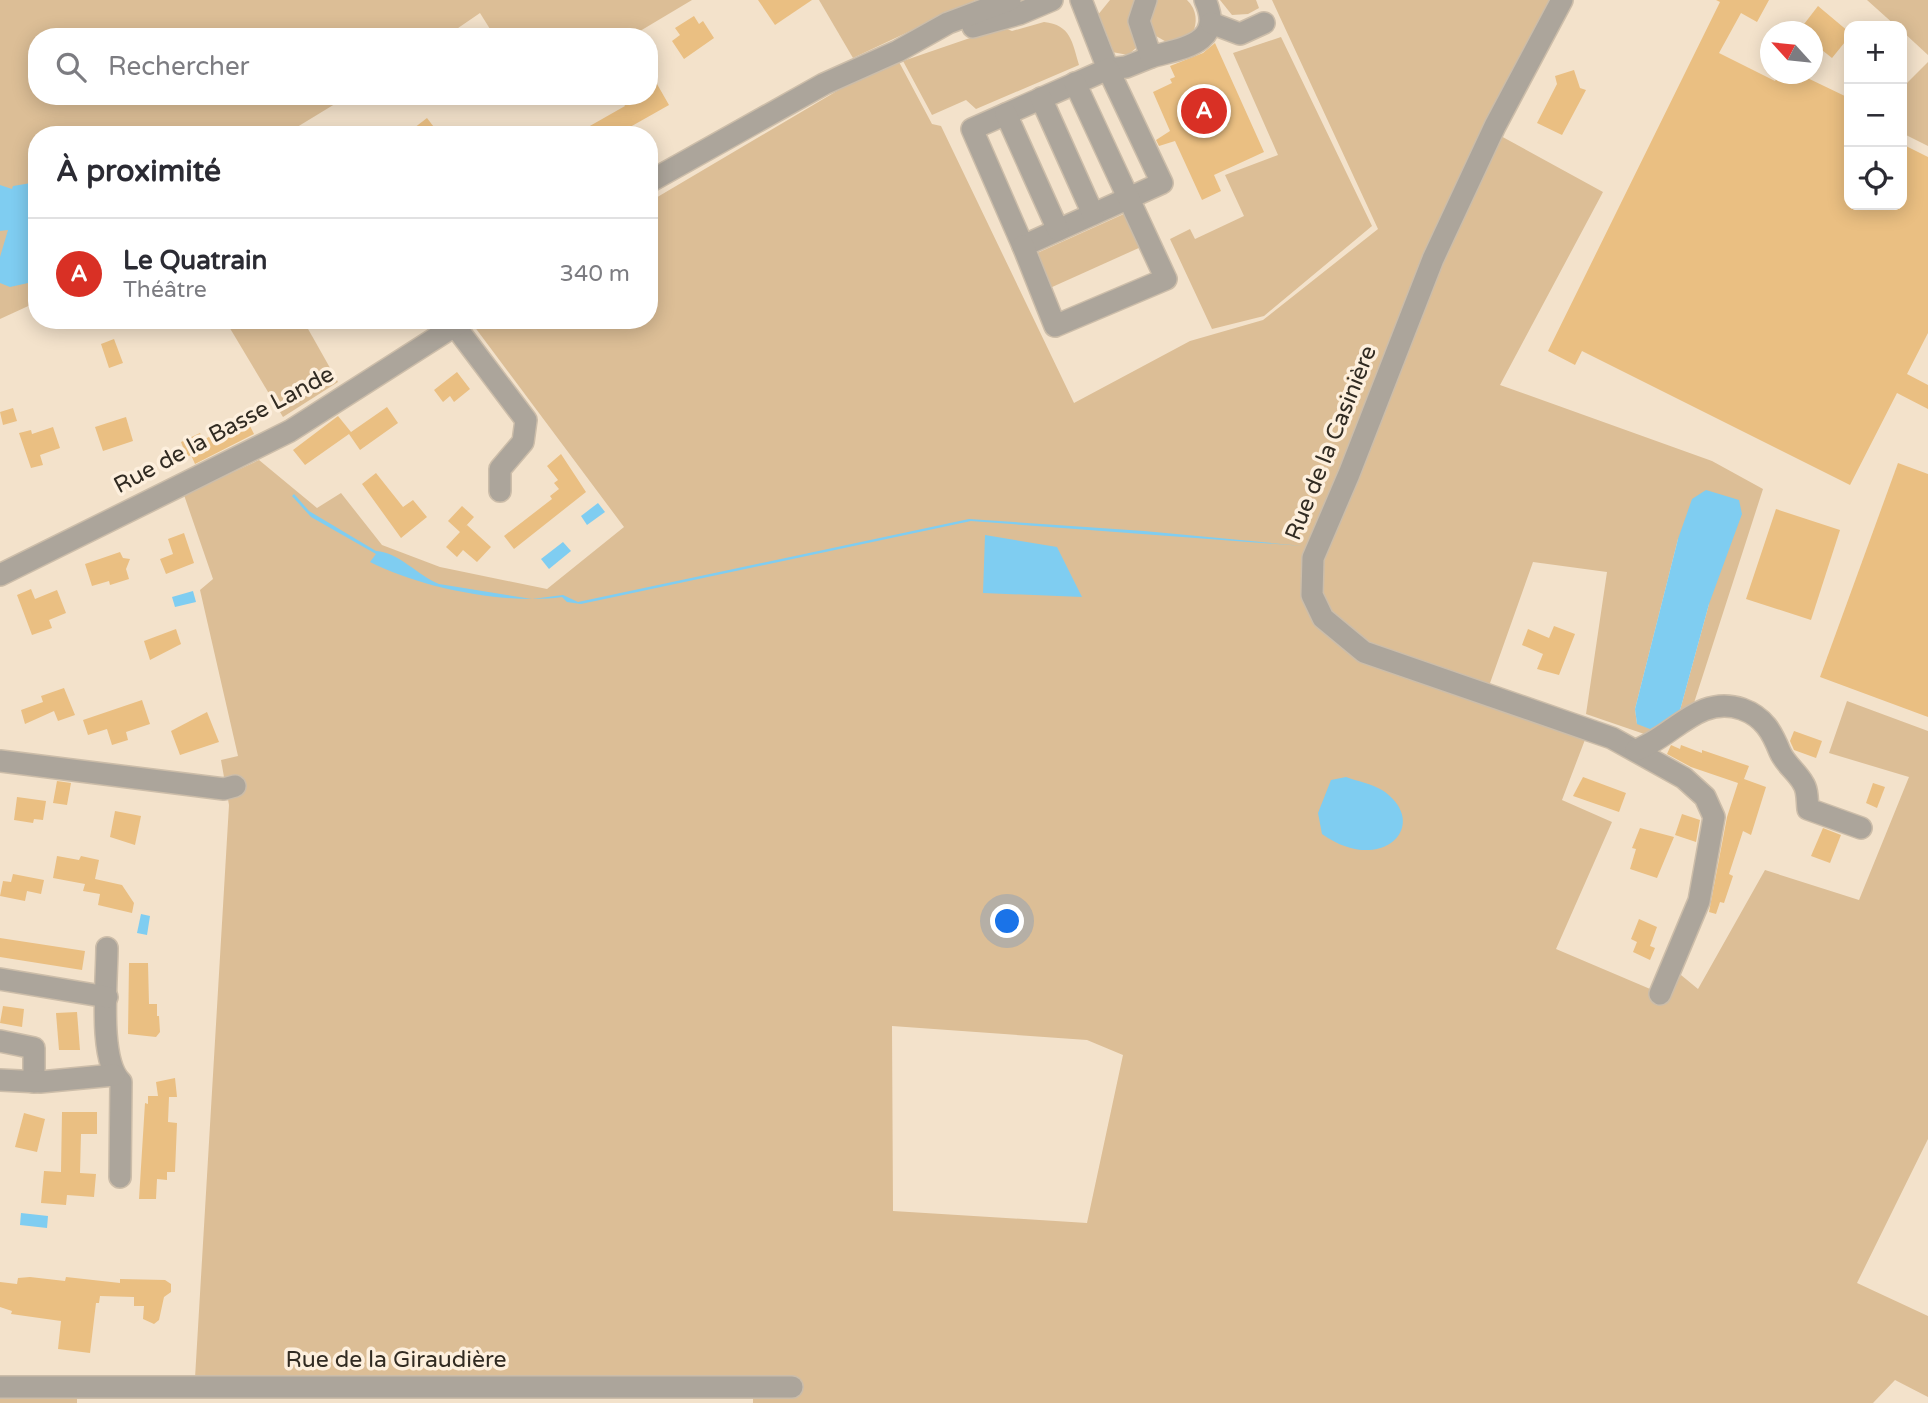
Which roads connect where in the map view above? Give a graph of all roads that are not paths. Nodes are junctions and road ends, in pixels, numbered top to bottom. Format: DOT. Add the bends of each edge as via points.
graph roads {
  1 [pos="1010,0"];
  2 [pos="1052,0"];
  3 [pos="1081,0"];
  4 [pos="1146,0"];
  5 [pos="1205,0"];
  6 [pos="1562,0"];
  7 [pos="1211,23"];
  8 [pos="1264,23"];
  9 [pos="898,51"];
  10 [pos="1151,57"];
  11 [pos="1108,69"];
  12 [pos="1075,83"];
  13 [pos="1041,98"];
  14 [pos="1006,114"];
  15 [pos="658,177"];
  16 [pos="1128,199"];
  17 [pos="1093,214"];
  18 [pos="1058,230"];
  19 [pos="1023,246"];
  20 [pos="451,329"];
  21 [pos="464,329"];
  22 [pos="500,491"];
  23 [pos="0,575"];
  24 [pos="1636,750"];
  25 [pos="0,761"];
  26 [pos="235,786"];
  27 [pos="1861,828"];
  28 [pos="107,948"];
  29 [pos="0,979"];
  30 [pos="1660,994"];
  31 [pos="107,997"];
  32 [pos="0,1041"];
  33 [pos="114,1075"];
  34 [pos="0,1081"];
  35 [pos="34,1082"];
  36 [pos="120,1177"];
  37 [pos="0,1387"];
  38 [pos="792,1387"];
  39 [pos="614,1395"];
  1 -- 9 [label="street" via="948,23"];
  2 -- 9 [label="street"];
  3 -- 11 [label="street"];
  4 -- 10 [label="street" via="1139,21"];
  5 -- 7 [label="street"];
  6 -- 24 [label="street, Rue de la Casinière" via="1496,126 1429,270 1313,558 1312,596 1323,618 1364,652 1491,694"];
  7 -- 8 [label="street" via="1240,34"];
  7 -- 10 [label="street" via="1207,35 1195,44"];
  9 -- 15 [label="street" via="824,85"];
  10 -- 11 [label="street"];
  11 -- 12 [label="street"];
  11 -- 16 [label="street" via="1162,183"];
  12 -- 13 [label="street"];
  12 -- 16 [label="street"];
  13 -- 14 [label="street"];
  13 -- 17 [label="street"];
  14 -- 18 [label="street"];
  14 -- 19 [label="street" via="972,129"];
  16 -- 17 [label="street"];
  16 -- 19 [label="street" via="1166,279 1055,326"];
  17 -- 18 [label="street"];
  18 -- 19 [label="street"];
  20 -- 23 [label="street, Rue de la Basse Lande" via="290,431"];
  21 -- 22 [label="street" via="526,420 523,442 500,469"];
  24 -- 27 [label="street" via="1654,744 1693,714 1717,704 1735,707 1751,713 1774,736 1782,756 1805,785 1808,809"];
  24 -- 30 [label="street, Rue de la Casinière" via="1684,778 1705,797 1714,817 1699,901"];
  25 -- 26 [label="street" via="224,789"];
  28 -- 31 [label="street"];
  29 -- 31 [label="street"];
  31 -- 33 [label="street" via="107,1050"];
  32 -- 35 [label="street" via="34,1048"];
  33 -- 35 [label="street"];
  33 -- 36 [label="street" via="121,1082"];
  34 -- 35 [label="street"];
  37 -- 39 [label="street, Rue de la Giraudière"];
  38 -- 39 [label="street, Rue de la Giraudière"];
}
